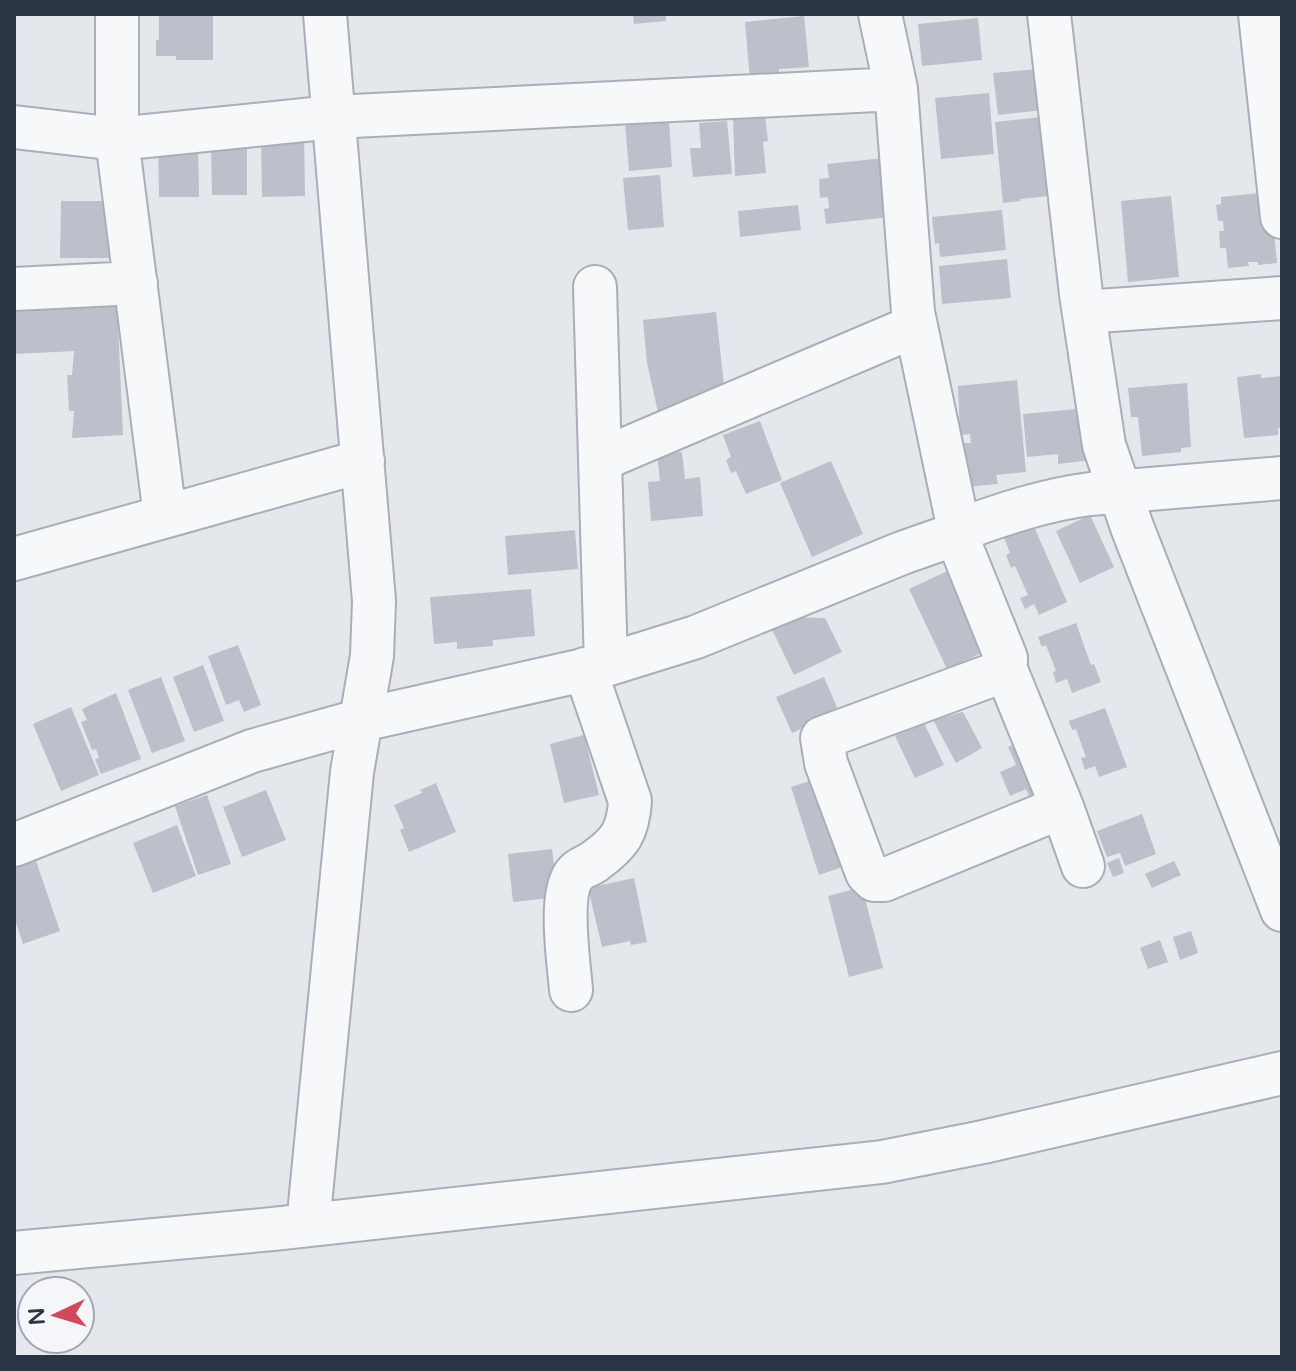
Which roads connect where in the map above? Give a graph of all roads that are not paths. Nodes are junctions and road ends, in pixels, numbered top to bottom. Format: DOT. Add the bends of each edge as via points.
graph roads {
  1 [pos="117,14"];
  2 [pos="325,14"];
  3 [pos="880,14"];
  4 [pos="1049,14"];
  5 [pos="1260,14"];
  6 [pos="896,89"];
  7 [pos="333,117"];
  8 [pos="1276,124"];
  9 [pos="14,127"];
  10 [pos="117,139"];
  11 [pos="1282,217"];
  12 [pos="136,283"];
  13 [pos="595,287"];
  14 [pos="14,289"];
  15 [pos="1282,298"];
  16 [pos="1084,312"];
  17 [pos="915,326"];
  18 [pos="600,460"];
  19 [pos="363,461"];
  20 [pos="1282,478"];
  21 [pos="1120,492"];
  22 [pos="165,516"];
  23 [pos="958,532"];
  24 [pos="14,559"];
  25 [pos="595,667"];
  26 [pos="1006,670"];
  27 [pos="362,720"];
  28 [pos="1062,807"];
  29 [pos="14,845"];
  30 [pos="1083,866"];
  31 [pos="1282,910"];
  32 [pos="571,990"];
  33 [pos="1282,1073"];
  34 [pos="308,1225"];
  35 [pos="14,1253"];
  1 -- 10 [label="street"];
  2 -- 7 [label="street"];
  3 -- 6 [label="street"];
  4 -- 16 [label="street"];
  5 -- 8 [label="street"];
  6 -- 7 [label="street"];
  6 -- 17 [label="street"];
  7 -- 10 [label="street"];
  7 -- 19 [label="street"];
  8 -- 11 [label="street"];
  9 -- 10 [label="street"];
  10 -- 12 [label="street"];
  12 -- 14 [label="street"];
  12 -- 22 [label="street"];
  13 -- 18 [label="street"];
  15 -- 16 [label="street"];
  16 -- 21 [label="street" via="1104,445"];
  17 -- 18 [label="street"];
  17 -- 23 [label="street"];
  18 -- 25 [label="street"];
  19 -- 22 [label="street"];
  19 -- 27 [label="street" via="374,601"];
  20 -- 21 [label="street"];
  21 -- 23 [label="street" via="1061,498"];
  21 -- 31 [label="street"];
  22 -- 24 [label="street"];
  23 -- 25 [label="street" via="696,637"];
  23 -- 26 [label="street"];
  25 -- 27 [label="street"];
  25 -- 32 [label="street" via="630,801 624,836 575,872 571,882 566,908"];
  26 -- 28 [label="street"];
  26 -- 28 [label="street" via="822,738 826,763 867,873 874,880 893,878"];
  27 -- 29 [label="street" via="252,751"];
  27 -- 34 [label="street" via="352,772"];
  28 -- 30 [label="street"];
  33 -- 34 [label="street" via="882,1162"];
  34 -- 35 [label="street"];
}
